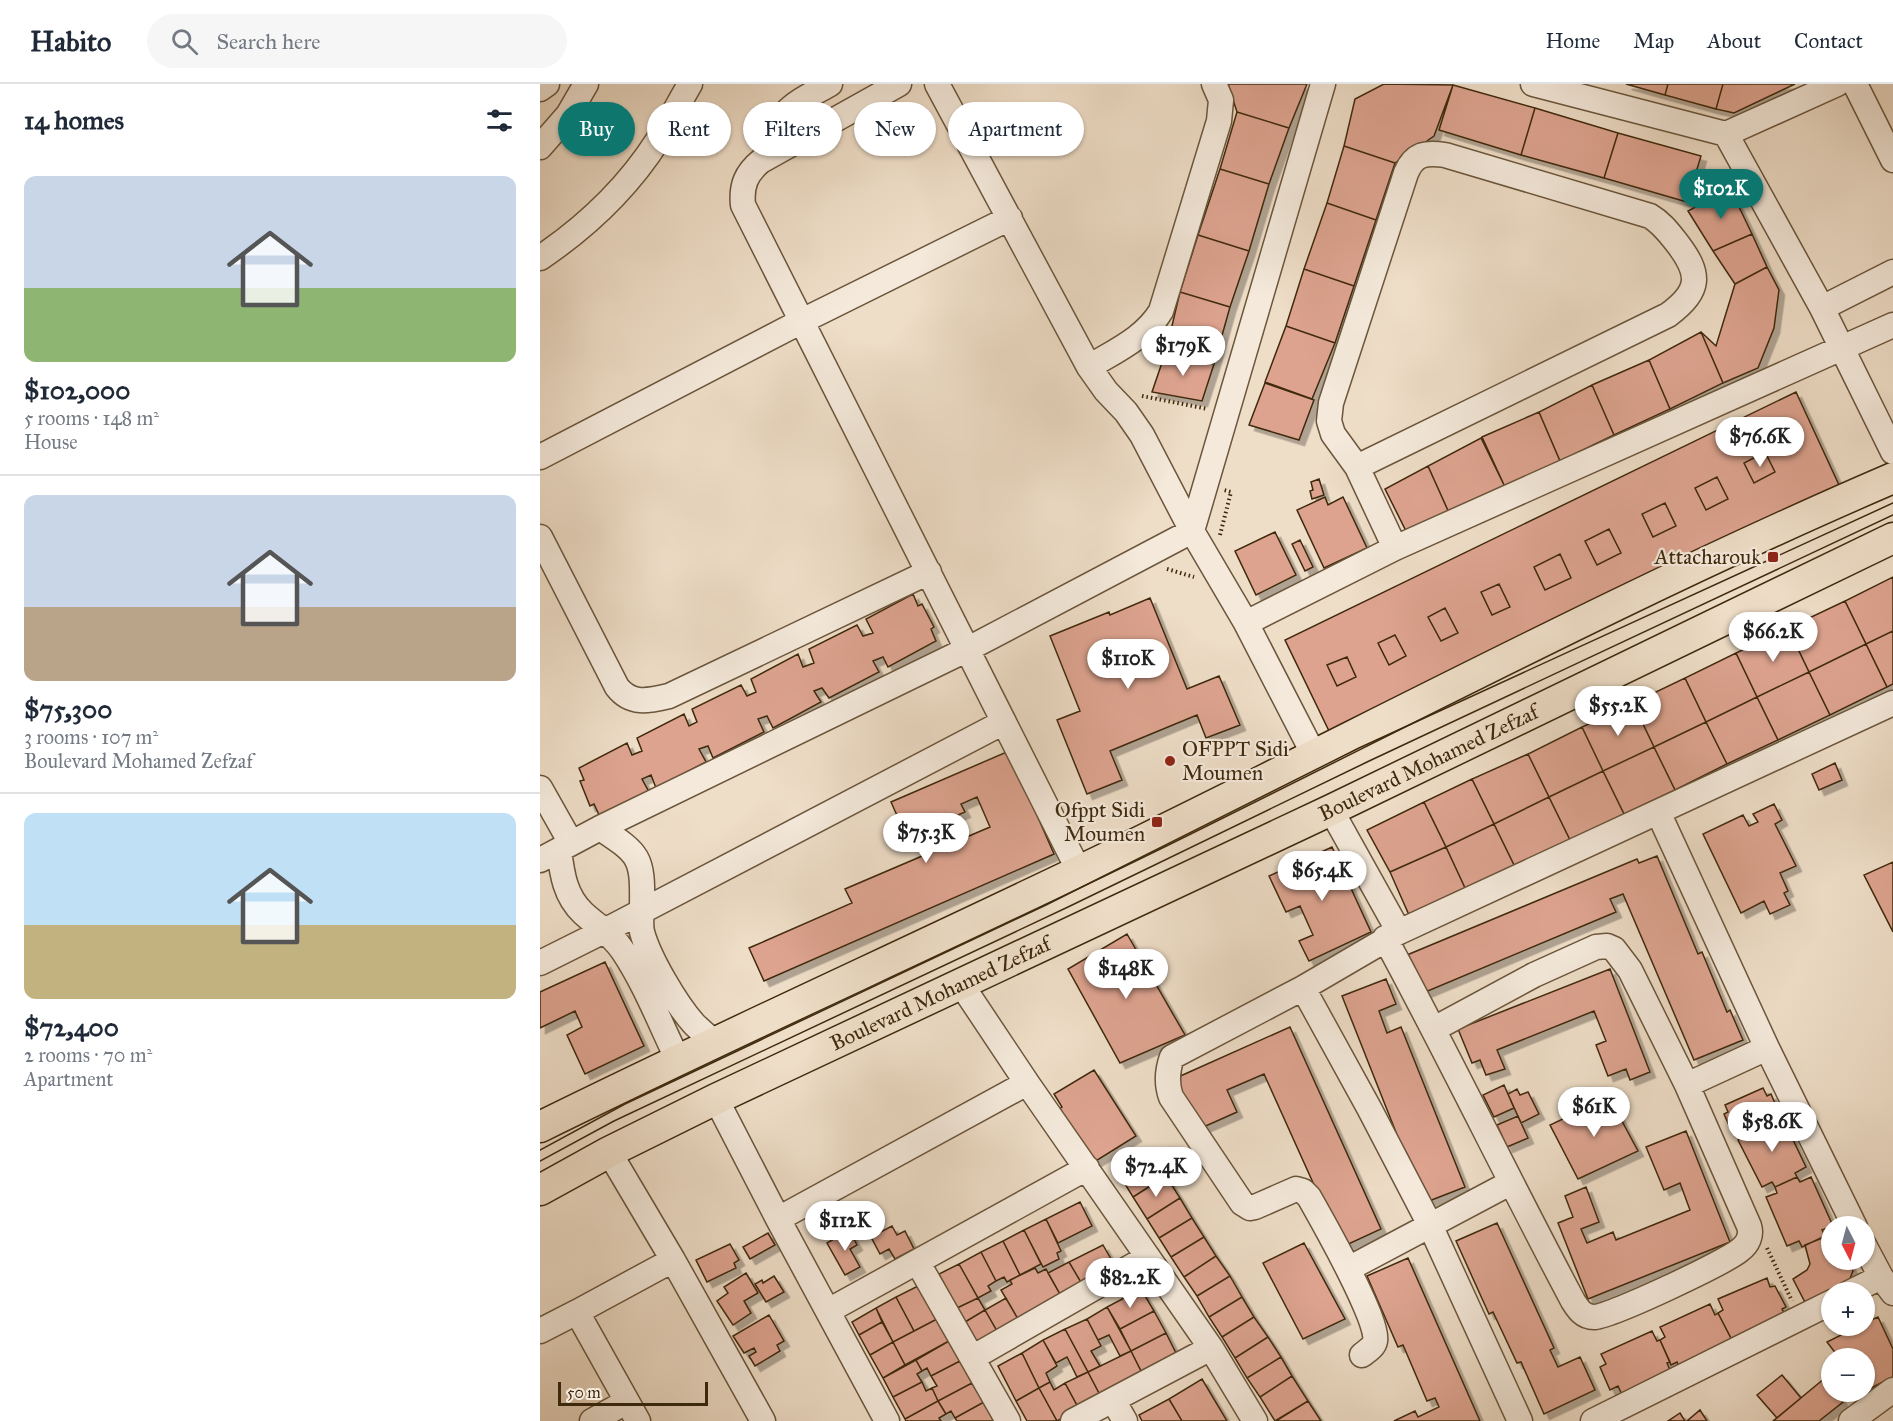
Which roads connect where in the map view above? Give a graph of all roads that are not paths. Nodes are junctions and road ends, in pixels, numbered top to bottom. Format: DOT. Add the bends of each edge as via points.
graph roads {
  1 [pos="547,84"];
  2 [pos="586,84"];
  3 [pos="690,84"];
  4 [pos="830,84"];
  5 [pos="899,84"];
  6 [pos="937,84"];
  7 [pos="1214,84"];
  8 [pos="1323,84"];
  9 [pos="1533,84"];
  10 [pos="1837,84"];
  11 [pos="1855,84"];
  12 [pos="540,89"];
  13 [pos="796,102"];
  14 [pos="842,116"];
  15 [pos="1726,134"];
  16 [pos="540,147"];
  17 [pos="770,156"];
  18 [pos="1893,160"];
  19 [pos="1010,218"];
  20 [pos="540,258"];
  21 [pos="1893,272"];
  22 [pos="1822,308"];
  23 [pos="802,321"];
  24 [pos="1893,325"];
  25 [pos="1841,349"];
  26 [pos="1089,367"];
  27 [pos="1893,452"];
  28 [pos="540,457"];
  29 [pos="1357,467"];
  30 [pos="1893,478"];
  31 [pos="1192,531"];
  32 [pos="540,537"];
  33 [pos="1892,540"];
  34 [pos="1395,548"];
  35 [pos="929,572"];
  36 [pos="1246,622"];
  37 [pos="968,649"];
  38 [pos="1893,702"];
  39 [pos="1004,722"];
  40 [pos="1314,755"];
  41 [pos="540,788"];
  42 [pos="1331,810"];
  43 [pos="1658,812"];
  44 [pos="600,828"];
  45 [pos="557,851"];
  46 [pos="1079,871"];
  47 [pos="642,912"];
  48 [pos="606,930"];
  49 [pos="1392,935"];
  50 [pos="540,963"];
  51 [pos="961,984"];
  52 [pos="1303,988"];
  53 [pos="1434,1029"];
  54 [pos="714,1042"];
  55 [pos="1767,1048"];
  56 [pos="677,1059"];
  57 [pos="1027,1083"];
  58 [pos="1687,1085"];
  59 [pos="716,1099"];
  60 [pos="540,1127"];
  61 [pos="609,1152"];
  62 [pos="1087,1168"];
  63 [pos="1510,1183"];
  64 [pos="540,1190"];
  65 [pos="1850,1216"];
  66 [pos="778,1219"];
  67 [pos="1430,1225"];
  68 [pos="1148,1257"];
  69 [pos="673,1260"];
  70 [pos="918,1263"];
  71 [pos="1875,1264"];
  72 [pos="1348,1269"];
  73 [pos="1887,1285"];
  74 [pos="1821,1308"];
  75 [pos="828,1311"];
  76 [pos="577,1312"];
  77 [pos="540,1331"];
  78 [pos="1211,1348"];
  79 [pos="1362,1354"];
  80 [pos="972,1358"];
  81 [pos="1893,1390"];
  82 [pos="1113,1400"];
  83 [pos="632,1411"];
  84 [pos="592,1421"];
  85 [pos="762,1421"];
  86 [pos="887,1421"];
  87 [pos="1008,1421"];
  88 [pos="1073,1421"];
  89 [pos="1125,1421"];
  90 [pos="1255,1421"];
  91 [pos="1520,1421"];
  92 [pos="1593,1421"];
  93 [pos="1851,1421"];
  1 -- 12 [label="street"];
  2 -- 16 [label="street" via="568,115"];
  3 -- 20 [label="street" via="657,142 620,189 580,229"];
  4 -- 13 [label="street"];
  5 -- 14 [label="street"];
  6 -- 19 [label="street"];
  7 -- 26 [label="street" via="1221,100 1219,121 1161,311 1140,336"];
  8 -- 31 [label="street"];
  9 -- 15 [label="street"];
  10 -- 15 [label="street"];
  11 -- 18 [label="street"];
  15 -- 22 [label="street"];
  17 -- 23 [label="street" via="747,176 743,205"];
  19 -- 23 [label="street"];
  19 -- 26 [label="street"];
  21 -- 22 [label="street"];
  22 -- 25 [label="street"];
  23 -- 28 [label="street"];
  23 -- 35 [label="street"];
  24 -- 25 [label="street"];
  25 -- 27 [label="street"];
  25 -- 34 [label="street"];
  26 -- 31 [label="street" via="1142,435"];
  29 -- 29 [label="street" via="1668,315 1691,291 1694,275 1690,260 1663,225 1650,216 1444,155 1418,156 1406,173 1329,408 1333,434"];
  29 -- 34 [label="street"];
  30 -- 40 [label="main road" via="1702,564"];
  31 -- 36 [label="street"];
  31 -- 37 [label="street"];
  32 -- 35 [label="street" via="617,687 625,696 637,700 669,696"];
  33 -- 42 [label="main road, Boulevard Mohamed Zefzaf"];
  34 -- 36 [label="street"];
  35 -- 37 [label="street"];
  36 -- 40 [label="street"];
  37 -- 39 [label="street"];
  37 -- 44 [label="street"];
  38 -- 43 [label="street"];
  39 -- 46 [label="street"];
  39 -- 47 [label="street"];
  40 -- 46 [label="main road"];
  41 -- 45 [label="street"];
  42 -- 49 [label="street"];
  42 -- 51 [label="main road, Boulevard Mohamed Zefzaf"];
  43 -- 49 [label="street"];
  43 -- 55 [label="street"];
  44 -- 45 [label="street"];
  44 -- 47 [label="street" via="637,857 642,872"];
  45 -- 48 [label="street" via="562,878 573,901"];
  46 -- 54 [label="main road"];
  47 -- 48 [label="street"];
  47 -- 54 [label="street" via="643,934 655,963 684,1011"];
  48 -- 50 [label="street"];
  48 -- 56 [label="street" via="624,952"];
  49 -- 52 [label="street"];
  49 -- 53 [label="street"];
  51 -- 57 [label="street"];
  51 -- 59 [label="main road, Boulevard Mohamed Zefzaf"];
  52 -- 67 [label="street"];
  52 -- 72 [label="street" via="1173,1057 1168,1067 1168,1088 1242,1203 1250,1208 1289,1191 1304,1191"];
  53 -- 58 [label="street" via="1533,975 1596,947 1607,946 1617,951 1630,970"];
  53 -- 63 [label="street"];
  54 -- 56 [label="main road"];
  55 -- 58 [label="street"];
  55 -- 65 [label="street"];
  56 -- 60 [label="main road"];
  57 -- 62 [label="street"];
  57 -- 66 [label="street"];
  58 -- 63 [label="street" via="1749,1226 1749,1237 1733,1255 1608,1313 1588,1316 1573,1301"];
  59 -- 61 [label="main road, Boulevard Mohamed Zefzaf"];
  59 -- 66 [label="street"];
  61 -- 64 [label="main road, Boulevard Mohamed Zefzaf"];
  61 -- 69 [label="street"];
  62 -- 68 [label="street"];
  62 -- 70 [label="street"];
  63 -- 67 [label="street"];
  66 -- 75 [label="street"];
  67 -- 72 [label="street"];
  67 -- 91 [label="street"];
  68 -- 78 [label="street"];
  68 -- 80 [label="street"];
  69 -- 76 [label="street"];
  69 -- 85 [label="street"];
  70 -- 75 [label="street"];
  70 -- 80 [label="street"];
  71 -- 73 [label="street"];
  72 -- 79 [label="street" via="1375,1332 1373,1345"];
  74 -- 92 [label="street"];
  75 -- 86 [label="street"];
  76 -- 77 [label="street"];
  76 -- 83 [label="street"];
  78 -- 82 [label="street"];
  78 -- 90 [label="street"];
  80 -- 87 [label="street"];
  81 -- 93 [label="street"];
  82 -- 88 [label="street"];
  82 -- 89 [label="street"];
  83 -- 84 [label="street"];
}
